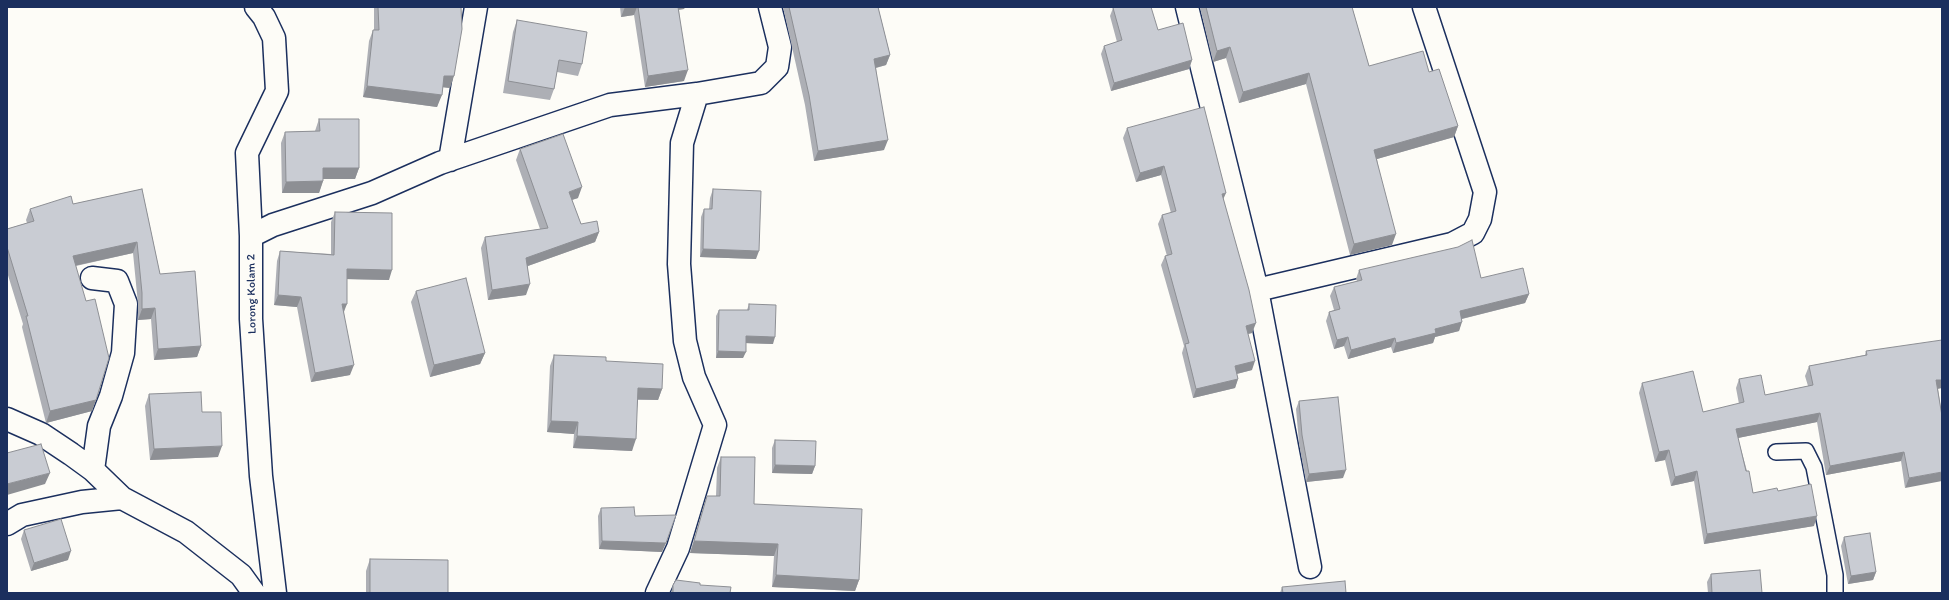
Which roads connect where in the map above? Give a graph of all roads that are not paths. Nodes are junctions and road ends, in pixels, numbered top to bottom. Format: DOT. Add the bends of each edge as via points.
graph roads {
  1 [pos="256,7"];
  2 [pos="476,7"];
  3 [pos="770,7"];
  4 [pos="1187,7"];
  5 [pos="1424,7"];
  6 [pos="697,94"];
  7 [pos="450,160"];
  8 [pos="250,236"];
  9 [pos="92,278"];
  10 [pos="1257,290"];
  11 [pos="7,419"];
  12 [pos="1776,452"];
  13 [pos="93,470"];
  14 [pos="122,498"];
  15 [pos="7,524"];
  16 [pos="1310,567"];
  17 [pos="254,593"];
  18 [pos="275,593"];
  19 [pos="657,593"];
  20 [pos="1835,593"];
  1 -- 8 [label="street, Lorong Kolam 2" via="274,38 277,91 247,153"];
  2 -- 7 [label="street"];
  3 -- 6 [label="street" via="780,47 777,67 761,83"];
  4 -- 10 [label="street"];
  5 -- 10 [label="street" via="1485,192 1480,219 1473,233 1452,244"];
  6 -- 7 [label="street" via="610,105"];
  6 -- 19 [label="street" via="682,143 679,264 685,341 694,377 715,425 678,548"];
  7 -- 8 [label="street" via="372,193 273,225"];
  8 -- 18 [label="street, Lorong Kolam 2" via="251,319 260,460"];
  9 -- 13 [label="street" via="117,281 126,304 123,353 111,396 99,426"];
  10 -- 16 [label="street"];
  11 -- 13 [label="street" via="41,434"];
  12 -- 20 [label="lane" via="1806,451 1814,467 1835,575"];
  13 -- 14 [label="street"];
  14 -- 15 [label="street" via="82,502 22,515"];
  14 -- 17 [label="street" via="186,532 241,575"];
}
